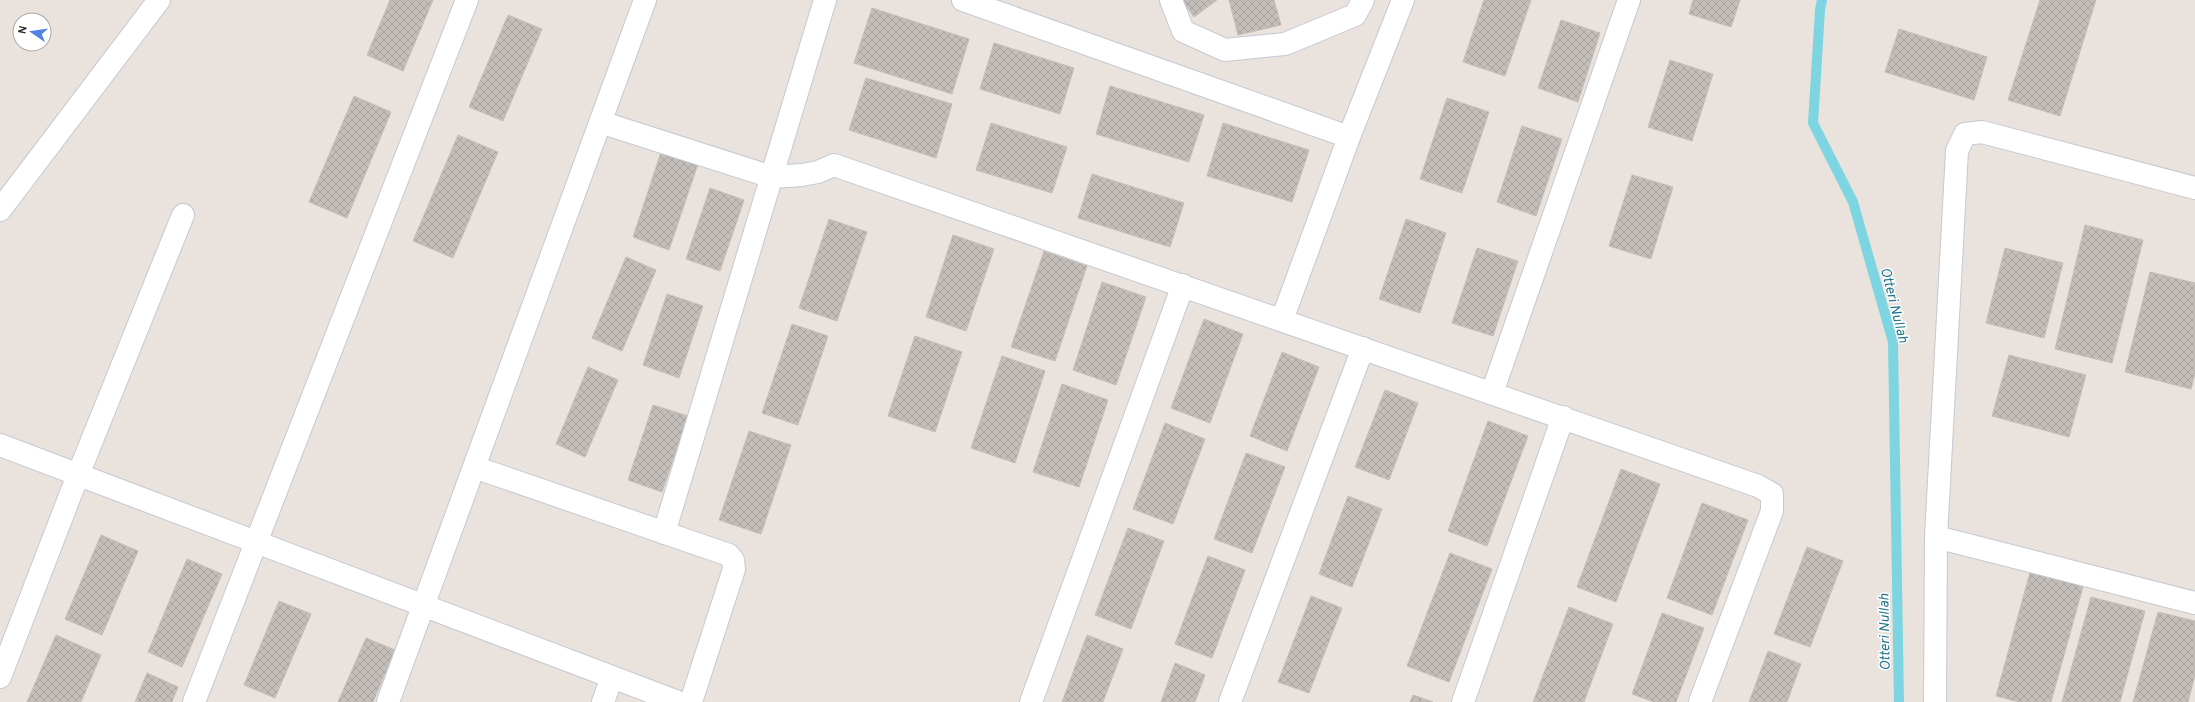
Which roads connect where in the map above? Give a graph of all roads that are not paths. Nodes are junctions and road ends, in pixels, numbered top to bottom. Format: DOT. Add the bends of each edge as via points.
graph roads {
  1 [pos="160,0"];
  2 [pos="467,0"];
  3 [pos="645,0"];
  4 [pos="825,0"];
  5 [pos="963,0"];
  6 [pos="1171,0"];
  7 [pos="1363,0"];
  8 [pos="1403,0"];
  9 [pos="1629,0"];
  10 [pos="600,122"];
  11 [pos="1349,137"];
  12 [pos="772,177"];
  13 [pos="2195,188"];
  14 [pos="0,210"];
  15 [pos="183,215"];
  16 [pos="1182,285"];
  17 [pos="1282,320"];
  18 [pos="1363,348"];
  19 [pos="1492,393"];
  20 [pos="1563,417"];
  21 [pos="0,446"];
  22 [pos="474,467"];
  23 [pos="78,475"];
  24 [pos="664,533"];
  25 [pos="1936,537"];
  26 [pos="256,542"];
  27 [pos="2195,602"];
  28 [pos="424,605"];
  29 [pos="0,677"];
  30 [pos="612,677"];
  31 [pos="194,702"];
  32 [pos="388,702"];
  33 [pos="602,702"];
  34 [pos="678,702"];
  35 [pos="691,702"];
  36 [pos="1031,702"];
  37 [pos="1230,702"];
  38 [pos="1464,702"];
  39 [pos="1700,702"];
  40 [pos="1935,702"];
  1 -- 14 [label="street"];
  2 -- 26 [label="street"];
  3 -- 10 [label="street"];
  4 -- 12 [label="street"];
  5 -- 11 [label="street"];
  6 -- 7 [label="street" via="1183,31 1225,50 1285,44 1355,16"];
  8 -- 11 [label="street"];
  9 -- 19 [label="street"];
  10 -- 12 [label="street"];
  10 -- 22 [label="street"];
  11 -- 17 [label="street"];
  12 -- 16 [label="street" via="818,172 834,165"];
  12 -- 24 [label="street"];
  13 -- 25 [label="street" via="1982,132 1965,134 1957,151"];
  15 -- 23 [label="street"];
  16 -- 17 [label="street"];
  16 -- 36 [label="street"];
  17 -- 18 [label="street"];
  18 -- 19 [label="street"];
  18 -- 37 [label="street"];
  19 -- 20 [label="street"];
  20 -- 38 [label="street"];
  20 -- 39 [label="street" via="1758,486 1772,494 1772,511"];
  21 -- 23 [label="street"];
  22 -- 24 [label="street"];
  22 -- 28 [label="street"];
  23 -- 26 [label="street"];
  23 -- 29 [label="street"];
  24 -- 35 [label="street" via="729,555 733,560 734,569"];
  25 -- 27 [label="street"];
  25 -- 40 [label="street"];
  26 -- 28 [label="street"];
  26 -- 31 [label="street"];
  28 -- 30 [label="street"];
  28 -- 32 [label="street"];
  30 -- 33 [label="street"];
  30 -- 34 [label="street"];
}
